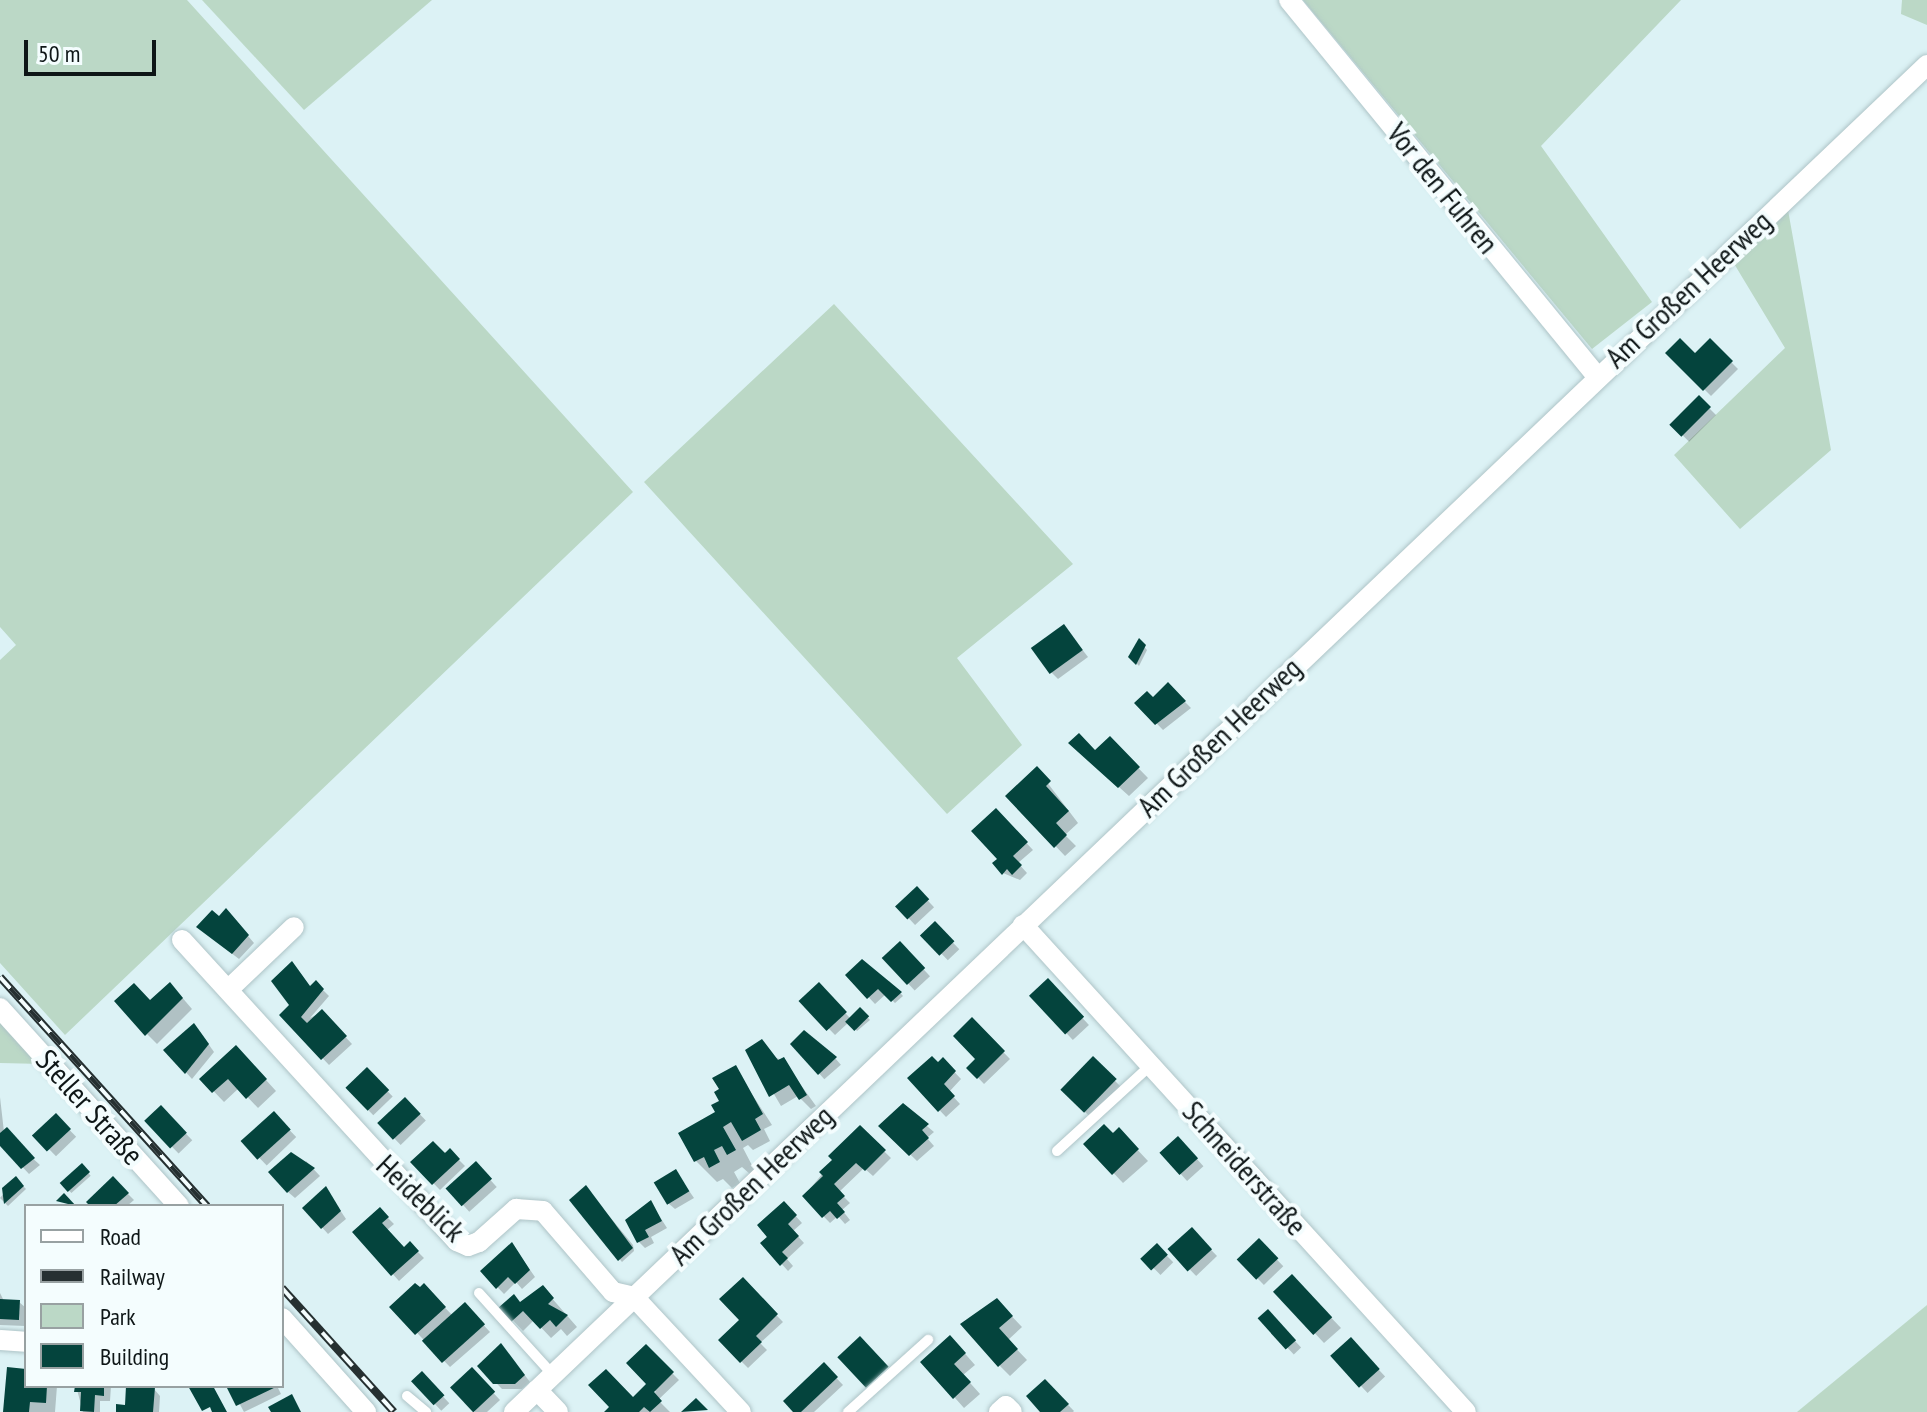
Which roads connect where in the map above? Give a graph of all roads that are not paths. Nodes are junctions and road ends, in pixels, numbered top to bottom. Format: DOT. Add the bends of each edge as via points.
graph roads {
  1 [pos="1289,0"];
  2 [pos="1927,65"];
  3 [pos="1596,375"];
  4 [pos="1023,925"];
  5 [pos="294,927"];
  6 [pos="182,940"];
  7 [pos="230,988"];
  8 [pos="0,1008"];
  9 [pos="1151,1065"];
  10 [pos="1057,1151"];
  11 [pos="177,1204"];
  12 [pos="479,1293"];
  13 [pos="634,1297"];
  14 [pos="287,1330"];
  15 [pos="0,1340"];
  16 [pos="928,1340"];
  17 [pos="24,1342"];
  18 [pos="553,1375"];
  19 [pos="537,1390"];
  20 [pos="407,1396"];
  21 [pos="366,1412"];
  22 [pos="426,1412"];
  23 [pos="514,1412"];
  24 [pos="558,1412"];
  25 [pos="741,1412"];
  26 [pos="848,1412"];
  27 [pos="999,1412"];
  28 [pos="1012,1412"];
  29 [pos="1466,1412"];
  1 -- 3 [label="street, Vor den Fuhren"];
  2 -- 3 [label="street, Am Großen Heerweg"];
  3 -- 4 [label="street, Am Großen Heerweg"];
  4 -- 9 [label="street, Schneiderstraße"];
  4 -- 13 [label="street, Am Großen Heerweg"];
  5 -- 7 [label="street"];
  6 -- 7 [label="street, Heideblick"];
  7 -- 13 [label="street, Heideblick" via="457,1241 468,1246 479,1242 516,1209 543,1211 613,1292"];
  8 -- 11 [label="street, Steller Straße"];
  9 -- 10 [label="lane"];
  9 -- 29 [label="street, Schneiderstraße"];
  12 -- 18 [label="lane"];
  13 -- 18 [label="street, Am Großen Heerweg"];
  13 -- 25 [label="street, Heideblick"];
  14 -- 21 [label="street"];
  15 -- 17 [label="street"];
  16 -- 26 [label="lane"];
  18 -- 19 [label="street, Am Großen Heerweg"];
  19 -- 23 [label="street, Am Großen Heerweg"];
  19 -- 24 [label="street"];
  20 -- 22 [label="lane"];
  27 -- 28 [label="street" via="1006,1406"];
}
